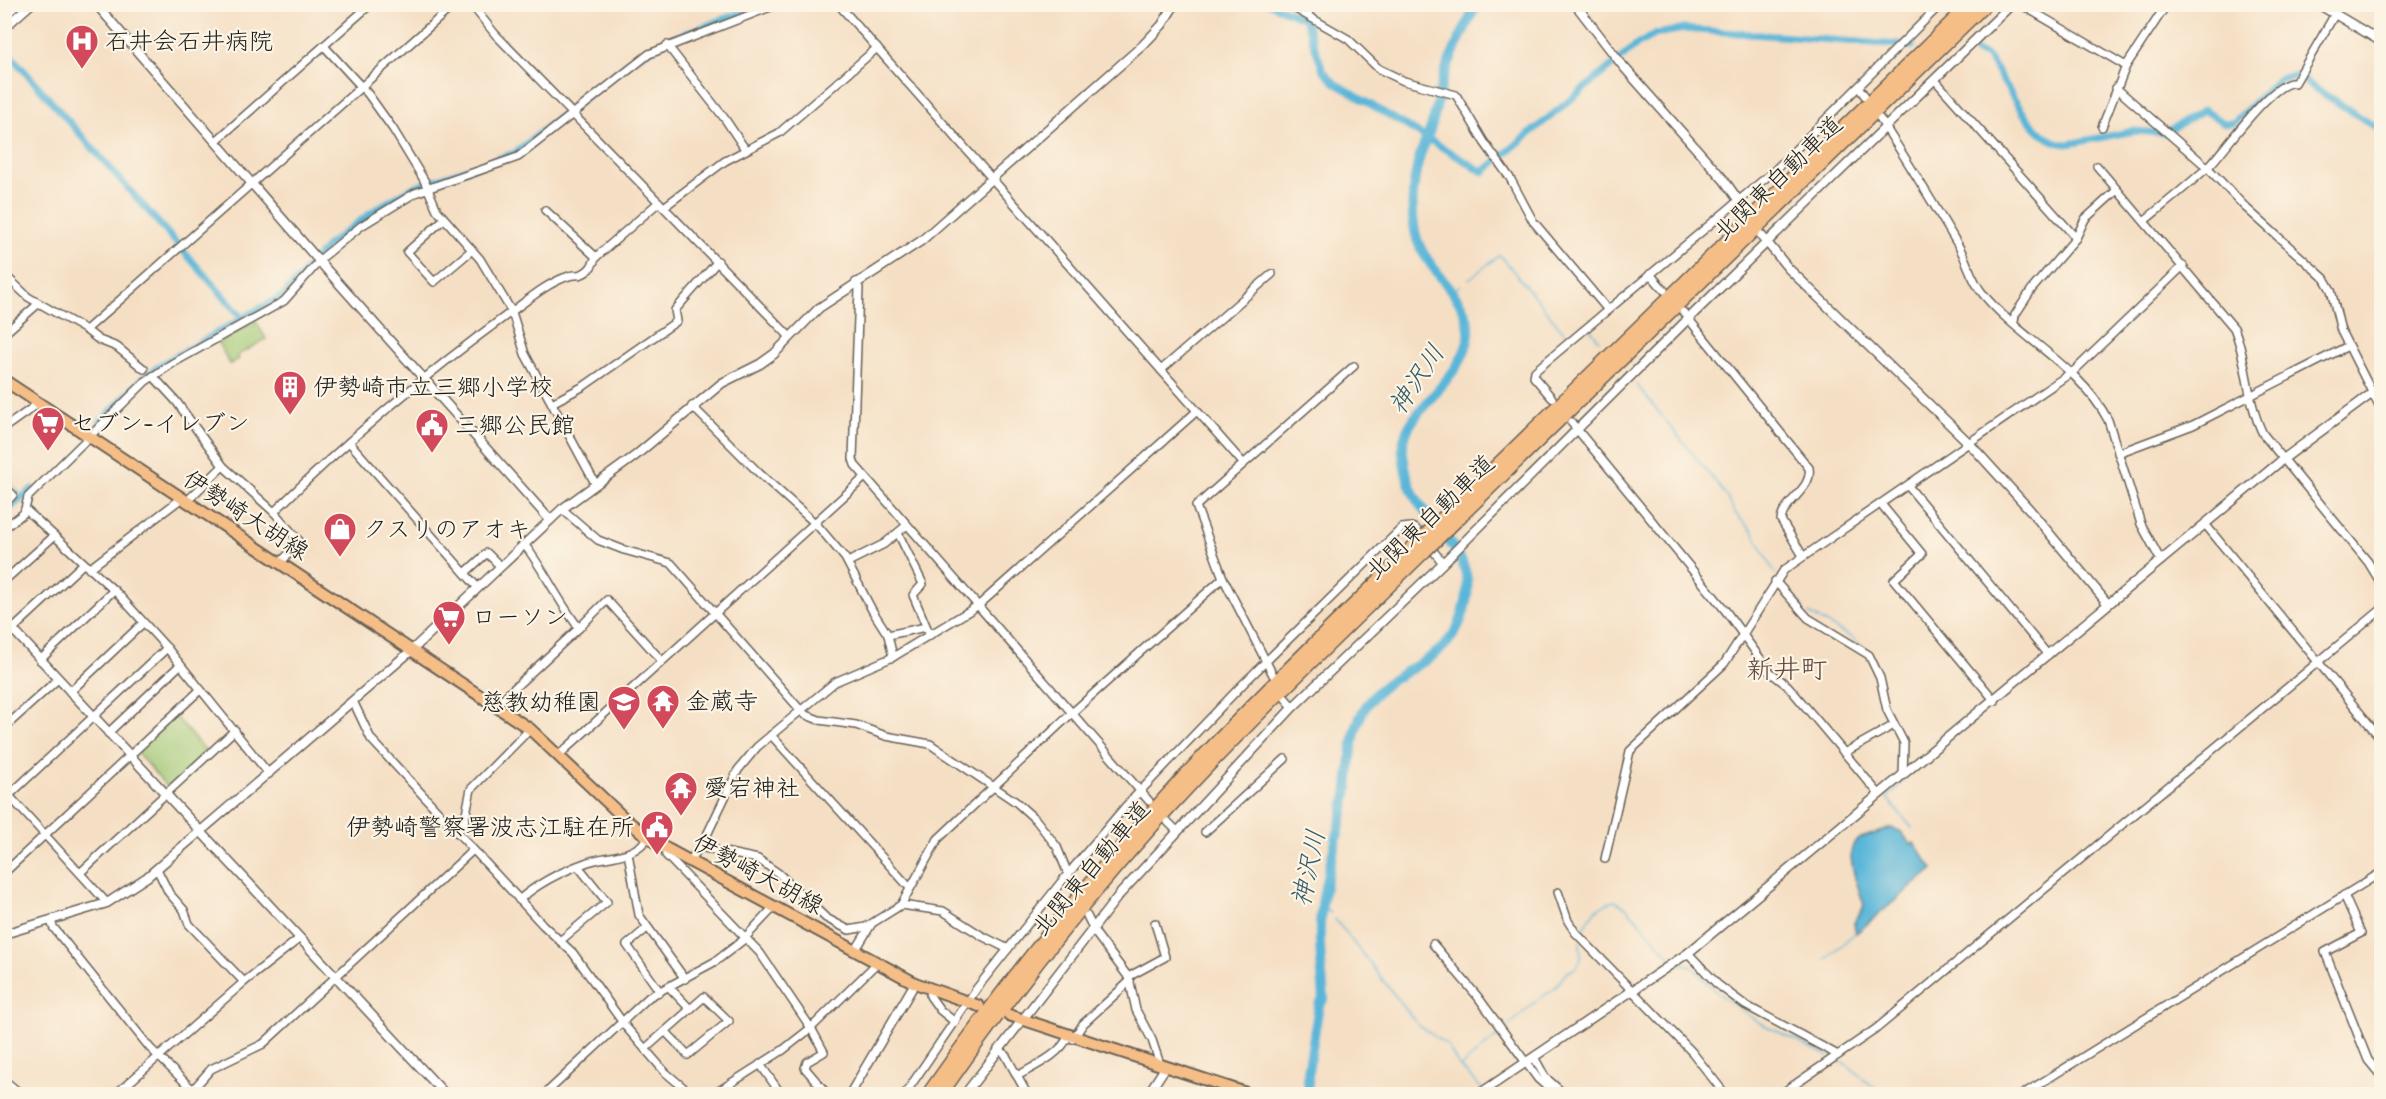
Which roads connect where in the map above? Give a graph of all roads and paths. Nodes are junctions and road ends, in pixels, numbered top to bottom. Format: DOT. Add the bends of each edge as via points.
graph roads {
  1 [pos="17,4"];
  2 [pos="31,4"];
  3 [pos="96,4"];
  4 [pos="371,4"];
  5 [pos="455,4"];
  6 [pos="471,4"];
  7 [pos="778,4"];
  8 [pos="838,4"];
  9 [pos="1175,4"];
  10 [pos="1287,4"];
  11 [pos="1311,4"];
  12 [pos="1575,4"];
  13 [pos="1941,4"];
  14 [pos="1970,4"];
  15 [pos="1986,4"];
  16 [pos="2012,4"];
  17 [pos="2020,4"];
  18 [pos="2167,4"];
  19 [pos="2318,4"];
  20 [pos="1308,14"];
  21 [pos="2335,14"];
  22 [pos="4,16"];
  23 [pos="4,28"];
  24 [pos="2382,42"];
  25 [pos="668,45"];
  26 [pos="324,46"];
  27 [pos="877,48"];
  28 [pos="2126,66"];
  29 [pos="1935,80"];
  30 [pos="362,87"];
  31 [pos="1859,88"];
  32 [pos="2116,88"];
  33 [pos="1864,96"];
  34 [pos="574,114"];
  35 [pos="1882,123"];
  36 [pos="2102,127"];
  37 [pos="216,141"];
  38 [pos="745,149"];
  39 [pos="2097,166"];
  40 [pos="2207,167"];
  41 [pos="992,179"];
  42 [pos="253,183"];
  43 [pos="426,188"];
  44 [pos="2117,190"];
  45 [pos="1738,201"];
  46 [pos="662,205"];
  47 [pos="545,210"];
  48 [pos="1746,211"];
  49 [pos="444,219"];
  50 [pos="2144,221"];
  51 [pos="1765,238"];
  52 [pos="2076,238"];
  53 [pos="472,250"];
  54 [pos="596,256"];
  55 [pos="318,258"];
  56 [pos="718,261"];
  57 [pos="2183,266"];
  58 [pos="1272,273"];
  59 [pos="4,274"];
  60 [pos="1650,274"];
  61 [pos="856,282"];
  62 [pos="1664,290"];
  63 [pos="38,304"];
  64 [pos="1608,310"];
  65 [pos="512,312"];
  66 [pos="1685,316"];
  67 [pos="2014,322"];
  68 [pos="86,330"];
  69 [pos="4,334"];
  70 [pos="789,336"];
  71 [pos="2348,346"];
  72 [pos="1354,366"];
  73 [pos="144,369"];
  74 [pos="1161,369"];
  75 [pos="2070,372"];
  76 [pos="153,376"];
  77 [pos="423,378"];
  78 [pos="4,380"];
  79 [pos="2382,386"];
  80 [pos="2373,393"];
  81 [pos="2250,394"];
  82 [pos="1552,398"];
  83 [pos="39,403"];
  84 [pos="552,403"];
  85 [pos="692,406"];
  86 [pos="1197,411"];
  87 [pos="2382,412"];
  88 [pos="1570,422"];
  89 [pos="4,428"];
  90 [pos="1578,430"];
  91 [pos="90,437"];
  92 [pos="350,442"];
  93 [pos="1969,443"];
  94 [pos="2118,453"];
  95 [pos="2282,460"];
  96 [pos="1243,463"];
  97 [pos="223,466"];
  98 [pos="865,477"];
  99 [pos="595,483"];
  100 [pos="4,486"];
  101 [pos="1908,486"];
  102 [pos="185,500"];
  103 [pos="1881,504"];
  104 [pos="4,506"];
  105 [pos="25,509"];
  106 [pos="562,509"];
  107 [pos="274,512"];
  108 [pos="1455,514"];
  109 [pos="550,520"];
  110 [pos="814,523"];
  111 [pos="907,525"];
  112 [pos="2205,525"];
  113 [pos="4,528"];
  114 [pos="898,533"];
  115 [pos="52,537"];
  116 [pos="524,544"];
  117 [pos="1421,547"];
  118 [pos="1803,556"];
  119 [pos="2161,561"];
  120 [pos="848,562"];
  121 [pos="280,563"];
  122 [pos="1443,563"];
  123 [pos="86,566"];
  124 [pos="500,567"];
  125 [pos="465,573"];
  126 [pos="1223,578"];
  127 [pos="4,581"];
  128 [pos="1775,581"];
  129 [pos="2382,585"];
  130 [pos="478,588"];
  131 [pos="114,591"];
  132 [pos="2108,604"];
  133 [pos="978,605"];
  134 [pos="2382,609"];
  135 [pos="714,611"];
  136 [pos="4,620"];
  137 [pos="143,623"];
  138 [pos="926,627"];
  139 [pos="579,628"];
  140 [pos="13,629"];
  141 [pos="888,635"];
  142 [pos="930,635"];
  143 [pos="1742,637"];
  144 [pos="166,648"];
  145 [pos="412,650"];
  146 [pos="2048,655"];
  147 [pos="893,657"];
  148 [pos="40,660"];
  149 [pos="661,660"];
  150 [pos="1266,662"];
  151 [pos="2318,662"];
  152 [pos="180,665"];
  153 [pos="1273,675"];
  154 [pos="58,679"];
  155 [pos="200,690"];
  156 [pos="70,692"];
  157 [pos="1285,698"];
  158 [pos="1995,700"];
  159 [pos="353,701"];
  160 [pos="495,706"];
  161 [pos="1293,706"];
  162 [pos="800,710"];
  163 [pos="1072,712"];
  164 [pos="93,717"];
  165 [pos="1894,725"];
  166 [pos="4,728"];
  167 [pos="530,729"];
  168 [pos="235,730"];
  169 [pos="108,733"];
  170 [pos="771,735"];
  171 [pos="2382,740"];
  172 [pos="1844,753"];
  173 [pos="559,754"];
  174 [pos="129,755"];
  175 [pos="1285,759"];
  176 [pos="268,774"];
  177 [pos="1903,775"];
  178 [pos="993,787"];
  179 [pos="1141,790"];
  180 [pos="165,793"];
  181 [pos="1879,794"];
  182 [pos="6,795"];
  183 [pos="1149,801"];
  184 [pos="1168,822"];
  185 [pos="1176,830"];
  186 [pos="201,831"];
  187 [pos="456,832"];
  188 [pos="1205,832"];
  189 [pos="45,835"];
  190 [pos="648,837"];
  191 [pos="700,847"];
  192 [pos="665,848"];
  193 [pos="473,850"];
  194 [pos="628,853"];
  195 [pos="1605,860"];
  196 [pos="690,861"];
  197 [pos="578,866"];
  198 [pos="157,869"];
  199 [pos="81,872"];
  200 [pos="2382,872"];
  201 [pos="4,873"];
  202 [pos="1068,873"];
  203 [pos="1073,886"];
  204 [pos="910,888"];
  205 [pos="1558,892"];
  206 [pos="2344,895"];
  207 [pos="519,900"];
  208 [pos="107,903"];
  209 [pos="901,905"];
  210 [pos="774,906"];
  211 [pos="1087,916"];
  212 [pos="51,920"];
  213 [pos="874,922"];
  214 [pos="1155,923"];
  215 [pos="647,928"];
  216 [pos="1093,928"];
  217 [pos="4,934"];
  218 [pos="300,938"];
  219 [pos="745,938"];
  220 [pos="560,940"];
  221 [pos="1432,944"];
  222 [pos="1008,948"];
  223 [pos="855,951"];
  224 [pos="1688,953"];
  225 [pos="877,963"];
  226 [pos="335,976"];
  227 [pos="685,979"];
  228 [pos="1129,979"];
  229 [pos="244,982"];
  230 [pos="915,983"];
  231 [pos="670,988"];
  232 [pos="931,990"];
  233 [pos="1635,991"];
  234 [pos="660,992"];
  235 [pos="967,1003"];
  236 [pos="979,1006"];
  237 [pos="690,1009"];
  238 [pos="1009,1015"];
  239 [pos="1022,1020"];
  240 [pos="623,1022"];
  241 [pos="955,1022"];
  242 [pos="811,1028"];
  243 [pos="666,1032"];
  244 [pos="1071,1037"];
  245 [pos="645,1049"];
  246 [pos="999,1049"];
  247 [pos="1838,1055"];
  248 [pos="159,1057"];
  249 [pos="1531,1059"];
  250 [pos="760,1064"];
  251 [pos="1163,1067"];
  252 [pos="1017,1076"];
  253 [pos="2382,1077"];
  254 [pos="4,1080"];
  255 [pos="191,1092"];
  256 [pos="1721,1093"];
  257 [pos="1242,1094"];
  258 [pos="21,1095"];
  259 [pos="116,1095"];
  260 [pos="445,1095"];
  261 [pos="545,1095"];
  262 [pos="691,1095"];
  263 [pos="714,1095"];
  264 [pos="781,1095"];
  265 [pos="827,1095"];
  266 [pos="850,1095"];
  267 [pos="905,1095"];
  268 [pos="928,1095"];
  269 [pos="941,1095"];
  270 [pos="965,1095"];
  271 [pos="1027,1095"];
  272 [pos="1148,1095"];
  273 [pos="1479,1095"];
  274 [pos="1555,1095"];
  275 [pos="1564,1095"];
  276 [pos="1781,1095"];
  277 [pos="2023,1095"];
  1 -- 22 [label="street"];
  2 -- 23 [label="street"];
  3 -- 37 [label="street"];
  4 -- 26 [label="street"];
  5 -- 30 [label="street"];
  6 -- 34 [label="street"];
  7 -- 25 [label="street"];
  8 -- 27 [label="street"];
  9 -- 41 [label="street" via="1162,26 1143,45"];
  10 -- 20 [label="street"];
  11 -- 20 [label="street"];
  12 -- 45 [label="street"];
  13 -- 31 [label="street"];
  14 -- 108 [label="highway, 北関東自動車道"];
  15 -- 108 [label="highway, 北関東自動車道"];
  16 -- 29 [label="street"];
  17 -- 28 [label="street"];
  18 -- 28 [label="street"];
  19 -- 21 [label="street"];
  20 -- 64 [label="street" via="1348,39 1379,69 1404,81 1451,93 1462,102 1533,221"];
  21 -- 24 [label="street"];
  21 -- 40 [label="street" via="2295,84 2283,86 2260,107"];
  25 -- 34 [label="street" via="638,61"];
  25 -- 38 [label="street"];
  26 -- 30 [label="street"];
  26 -- 37 [label="street"];
  27 -- 38 [label="street" via="779,133"];
  27 -- 41 [label="street"];
  28 -- 32 [label="street"];
  29 -- 35 [label="street"];
  29 -- 52 [label="street"];
  30 -- 42 [label="street"];
  30 -- 43 [label="street" via="393,129"];
  31 -- 33 [label="street"];
  31 -- 45 [label="street"];
  32 -- 36 [label="street"];
  32 -- 40 [label="street"];
  34 -- 43 [label="street" via="518,157"];
  34 -- 46 [label="street"];
  35 -- 51 [label="street"];
  35 -- 67 [label="street" via="1959,247 1980,291"];
  37 -- 42 [label="street"];
  38 -- 46 [label="street"];
  39 -- 44 [label="street"];
  40 -- 50 [label="street"];
  40 -- 71 [label="street" via="2253,215 2324,278"];
  41 -- 61 [label="street" via="921,241"];
  41 -- 74 [label="street"];
  42 -- 55 [label="street"];
  42 -- 68 [label="street"];
  43 -- 49 [label="street"];
  43 -- 55 [label="street" via="361,226"];
  44 -- 50 [label="street"];
  44 -- 52 [label="street" via="2085,219"];
  45 -- 48 [label="street"];
  45 -- 60 [label="street"];
  46 -- 54 [label="street"];
  46 -- 56 [label="street"];
  47 -- 54 [label="street"];
  49 -- 53 [label="street"];
  49 -- 53 [label="street" via="407,252 434,282"];
  50 -- 57 [label="street"];
  51 -- 66 [label="street"];
  51 -- 93 [label="street" via="1788,268"];
  52 -- 67 [label="street" via="2032,289"];
  53 -- 65 [label="street"];
  54 -- 65 [label="street" via="593,266 582,274 570,275 542,289"];
  55 -- 76 [label="street" via="297,288 278,304"];
  55 -- 77 [label="street"];
  56 -- 70 [label="street"];
  56 -- 84 [label="street" via="675,310 677,321 584,386"];
  57 -- 75 [label="street" via="2092,356"];
  57 -- 81 [label="street" via="2234,328"];
  58 -- 74 [label="street"];
  59 -- 63 [label="street"];
  60 -- 62 [label="street"];
  60 -- 64 [label="street"];
  61 -- 70 [label="street"];
  61 -- 98 [label="street" via="859,288 853,459"];
  63 -- 68 [label="street"];
  63 -- 69 [label="street"];
  64 -- 82 [label="street" via="1534,373"];
  65 -- 77 [label="street"];
  65 -- 84 [label="street" via="525,354"];
  66 -- 90 [label="street"];
  66 -- 118 [label="street" via="1809,468 1807,482 1785,508 1781,520"];
  67 -- 75 [label="street"];
  68 -- 73 [label="street" via="120,348"];
  70 -- 85 [label="street" via="760,364 722,383"];
  71 -- 80 [label="street"];
  71 -- 81 [label="street"];
  72 -- 96 [label="street"];
  74 -- 86 [label="street"];
  75 -- 93 [label="street"];
  75 -- 94 [label="street" via="2104,414"];
  76 -- 91 [label="street"];
  76 -- 97 [label="street"];
  77 -- 92 [label="street"];
  77 -- 109 [label="street"];
  78 -- 83 [label="main road, 伊勢崎大胡線"];
  79 -- 80 [label="street"];
  80 -- 87 [label="street"];
  80 -- 95 [label="street"];
  81 -- 94 [label="street" via="2193,425"];
  81 -- 95 [label="street" via="2257,422"];
  83 -- 89 [label="street"];
  83 -- 91 [label="main road, 伊勢崎大胡線"];
  84 -- 99 [label="street"];
  85 -- 99 [label="street" via="635,456"];
  85 -- 110 [label="street"];
  86 -- 96 [label="street"];
  86 -- 133 [label="street"];
  88 -- 90 [label="street"];
  90 -- 122 [label="street"];
  90 -- 143 [label="street" via="1725,610"];
  91 -- 102 [label="main road, 伊勢崎大胡線"];
  91 -- 105 [label="street" via="28,497"];
  92 -- 107 [label="street"];
  92 -- 125 [label="street"];
  93 -- 101 [label="street"];
  93 -- 132 [label="street"];
  94 -- 119 [label="street" via="2141,524"];
  95 -- 112 [label="street"];
  95 -- 129 [label="street" via="2368,562"];
  96 -- 126 [label="street" via="1196,506"];
  97 -- 102 [label="street"];
  97 -- 107 [label="street"];
  98 -- 110 [label="street"];
  98 -- 111 [label="street"];
  99 -- 106 [label="street"];
  100 -- 104 [label="street" via="13,495"];
  101 -- 103 [label="street"];
  101 -- 146 [label="street"];
  102 -- 121 [label="main road, 伊勢崎大胡線"];
  102 -- 123 [label="street"];
  103 -- 118 [label="street"];
  103 -- 158 [label="street" via="1922,554 1894,580"];
  105 -- 113 [label="street"];
  105 -- 115 [label="street"];
  106 -- 109 [label="street"];
  106 -- 135 [label="street" via="598,540 671,562"];
  107 -- 121 [label="street" via="300,542"];
  108 -- 117 [label="highway, 北関東自動車道, bridge"];
  109 -- 116 [label="street"];
  110 -- 120 [label="street"];
  110 -- 135 [label="street"];
  111 -- 114 [label="street"];
  111 -- 133 [label="street"];
  112 -- 119 [label="street"];
  112 -- 151 [label="street"];
  114 -- 120 [label="street"];
  114 -- 138 [label="street" via="923,584 913,595"];
  115 -- 123 [label="street"];
  115 -- 127 [label="street"];
  116 -- 124 [label="street"];
  116 -- 139 [label="street" via="543,569 561,606"];
  117 -- 268 [label="highway, 北関東自動車道" via="1251,707 1135,831 1024,963"];
  117 -- 269 [label="highway, 北関東自動車道" via="1156,823 1033,969"];
  118 -- 128 [label="street"];
  119 -- 132 [label="street"];
  120 -- 141 [label="street"];
  121 -- 145 [label="main road, 伊勢崎大胡線"];
  122 -- 150 [label="street" via="1416,530 1402,528"];
  122 -- 161 [label="street"];
  123 -- 131 [label="street"];
  123 -- 140 [label="street"];
  124 -- 125 [label="street" via="487,553"];
  124 -- 130 [label="street"];
  125 -- 130 [label="street"];
  126 -- 150 [label="street"];
  126 -- 163 [label="street"];
  128 -- 143 [label="street"];
  128 -- 165 [label="street" via="1808,618 1869,655"];
  130 -- 145 [label="street"];
  131 -- 137 [label="street"];
  131 -- 148 [label="street"];
  132 -- 146 [label="street"];
  133 -- 142 [label="street"];
  133 -- 163 [label="street"];
  134 -- 151 [label="street"];
  135 -- 149 [label="street"];
  135 -- 162 [label="street"];
  136 -- 140 [label="street"];
  137 -- 144 [label="street"];
  137 -- 156 [label="street"];
  138 -- 141 [label="street"];
  138 -- 142 [label="street"];
  139 -- 149 [label="street" via="606,600"];
  139 -- 160 [label="street"];
  140 -- 148 [label="street"];
  141 -- 147 [label="street"];
  142 -- 147 [label="street"];
  143 -- 172 [label="street"];
  143 -- 195 [label="street" via="1717,671 1630,751"];
  144 -- 152 [label="street"];
  144 -- 164 [label="street"];
  145 -- 159 [label="street"];
  145 -- 160 [label="main road, 伊勢崎大胡線"];
  146 -- 158 [label="street"];
  147 -- 162 [label="street" via="845,676"];
  148 -- 154 [label="street"];
  149 -- 173 [label="street"];
  150 -- 153 [label="street"];
  150 -- 179 [label="street"];
  151 -- 171 [label="street"];
  151 -- 247 [label="street" via="1985,940"];
  152 -- 155 [label="street"];
  152 -- 169 [label="street"];
  154 -- 156 [label="street"];
  154 -- 166 [label="street"];
  155 -- 168 [label="street"];
  155 -- 174 [label="street"];
  156 -- 164 [label="street"];
  157 -- 161 [label="street"];
  158 -- 177 [label="street"];
  159 -- 176 [label="street"];
  159 -- 187 [label="street" via="371,739"];
  160 -- 167 [label="main road, 伊勢崎大胡線"];
  161 -- 185 [label="street"];
  162 -- 170 [label="street"];
  162 -- 178 [label="street" via="819,720 922,741"];
  163 -- 178 [label="street"];
  163 -- 179 [label="street"];
  164 -- 169 [label="street"];
  164 -- 182 [label="street"];
  165 -- 172 [label="street"];
  165 -- 177 [label="street" via="1904,743"];
  167 -- 173 [label="main road, 伊勢崎大胡線"];
  167 -- 187 [label="street" via="471,789 464,824"];
  168 -- 176 [label="street"];
  168 -- 180 [label="street"];
  169 -- 174 [label="street"];
  170 -- 191 [label="street" via="738,770"];
  170 -- 204 [label="street"];
  172 -- 181 [label="street"];
  173 -- 190 [label="main road, 伊勢崎大胡線"];
  174 -- 180 [label="street"];
  174 -- 189 [label="street"];
  175 -- 188 [label="street"];
  176 -- 186 [label="street"];
  177 -- 181 [label="street"];
  178 -- 202 [label="street" via="1045,829"];
  178 -- 204 [label="street" via="934,844"];
  179 -- 183 [label="street"];
  179 -- 202 [label="street"];
  180 -- 186 [label="street"];
  180 -- 199 [label="street"];
  181 -- 224 [label="street"];
  182 -- 189 [label="street"];
  184 -- 185 [label="street"];
  185 -- 216 [label="street"];
  186 -- 198 [label="street"];
  186 -- 218 [label="street"];
  187 -- 193 [label="street"];
  189 -- 199 [label="street"];
  189 -- 201 [label="street"];
  190 -- 192 [label="main road, 伊勢崎大胡線"];
  190 -- 194 [label="street"];
  191 -- 196 [label="street"];
  191 -- 213 [label="street" via="762,862 816,910 845,929 860,929"];
  192 -- 196 [label="main road, 伊勢崎大胡線"];
  192 -- 219 [label="street" via="666,855"];
  193 -- 207 [label="street"];
  193 -- 226 [label="street"];
  194 -- 197 [label="street"];
  194 -- 215 [label="street" via="636,909"];
  196 -- 210 [label="main road, 伊勢崎大胡線"];
  197 -- 207 [label="street"];
  197 -- 220 [label="street" via="606,902"];
  198 -- 208 [label="street"];
  198 -- 229 [label="street" via="189,924"];
  199 -- 208 [label="street"];
  200 -- 206 [label="street"];
  202 -- 203 [label="street"];
  202 -- 222 [label="street"];
  204 -- 209 [label="street"];
  205 -- 233 [label="street" via="1575,932"];
  206 -- 253 [label="street" via="2361,933 2325,952 2368,1060"];
  206 -- 277 [label="street"];
  207 -- 220 [label="street"];
  208 -- 212 [label="street"];
  209 -- 213 [label="street"];
  209 -- 222 [label="street" via="943,911"];
  210 -- 219 [label="street"];
  210 -- 223 [label="main road, 伊勢崎大胡線"];
  211 -- 216 [label="street"];
  212 -- 217 [label="street"];
  212 -- 248 [label="street"];
  213 -- 223 [label="street"];
  214 -- 228 [label="street" via="1165,957"];
  215 -- 227 [label="street"];
  215 -- 234 [label="street" via="627,945"];
  216 -- 228 [label="street"];
  216 -- 239 [label="street"];
  218 -- 226 [label="street"];
  218 -- 229 [label="street"];
  219 -- 227 [label="street" via="716,962"];
  219 -- 242 [label="street" via="760,953"];
  220 -- 240 [label="street"];
  221 -- 249 [label="street"];
  222 -- 235 [label="street"];
  223 -- 225 [label="main road, 伊勢崎大胡線"];
  224 -- 233 [label="street"];
  224 -- 247 [label="street" via="1717,984 1745,1005"];
  225 -- 230 [label="main road, 伊勢崎大胡線"];
  225 -- 242 [label="street"];
  226 -- 255 [label="street" via="260,1046 211,1069"];
  226 -- 260 [label="street"];
  227 -- 231 [label="street"];
  228 -- 244 [label="street"];
  228 -- 251 [label="street" via="1136,1010"];
  229 -- 248 [label="street"];
  230 -- 232 [label="main road, 伊勢崎大胡線"];
  230 -- 266 [label="street"];
  231 -- 234 [label="street"];
  231 -- 237 [label="street"];
  232 -- 235 [label="main road, 伊勢崎大胡線"];
  232 -- 241 [label="street" via="935,1003"];
  233 -- 249 [label="street"];
  233 -- 256 [label="street" via="1699,1060"];
  234 -- 240 [label="street" via="649,997"];
  235 -- 236 [label="main road, 伊勢崎大胡線"];
  235 -- 241 [label="street"];
  237 -- 243 [label="street"];
  237 -- 243 [label="street" via="704,997 729,1021 688,1055"];
  238 -- 239 [label="main road"];
  239 -- 244 [label="main road"];
  239 -- 246 [label="street"];
  240 -- 245 [label="street"];
  240 -- 261 [label="street"];
  241 -- 267 [label="street"];
  242 -- 250 [label="street"];
  242 -- 265 [label="street" via="824,1052 807,1062 805,1068"];
  243 -- 245 [label="street"];
  244 -- 251 [label="main road"];
  244 -- 252 [label="street"];
  245 -- 262 [label="street"];
  246 -- 252 [label="street"];
  246 -- 270 [label="street"];
  247 -- 276 [label="street"];
  248 -- 255 [label="street"];
  248 -- 259 [label="street"];
  249 -- 273 [label="street"];
  249 -- 274 [label="street" via="1538,1079"];
  249 -- 275 [label="street"];
  250 -- 263 [label="street"];
  250 -- 264 [label="street"];
  251 -- 257 [label="main road"];
  251 -- 272 [label="street"];
  252 -- 271 [label="street"];
  254 -- 258 [label="street"];
}
